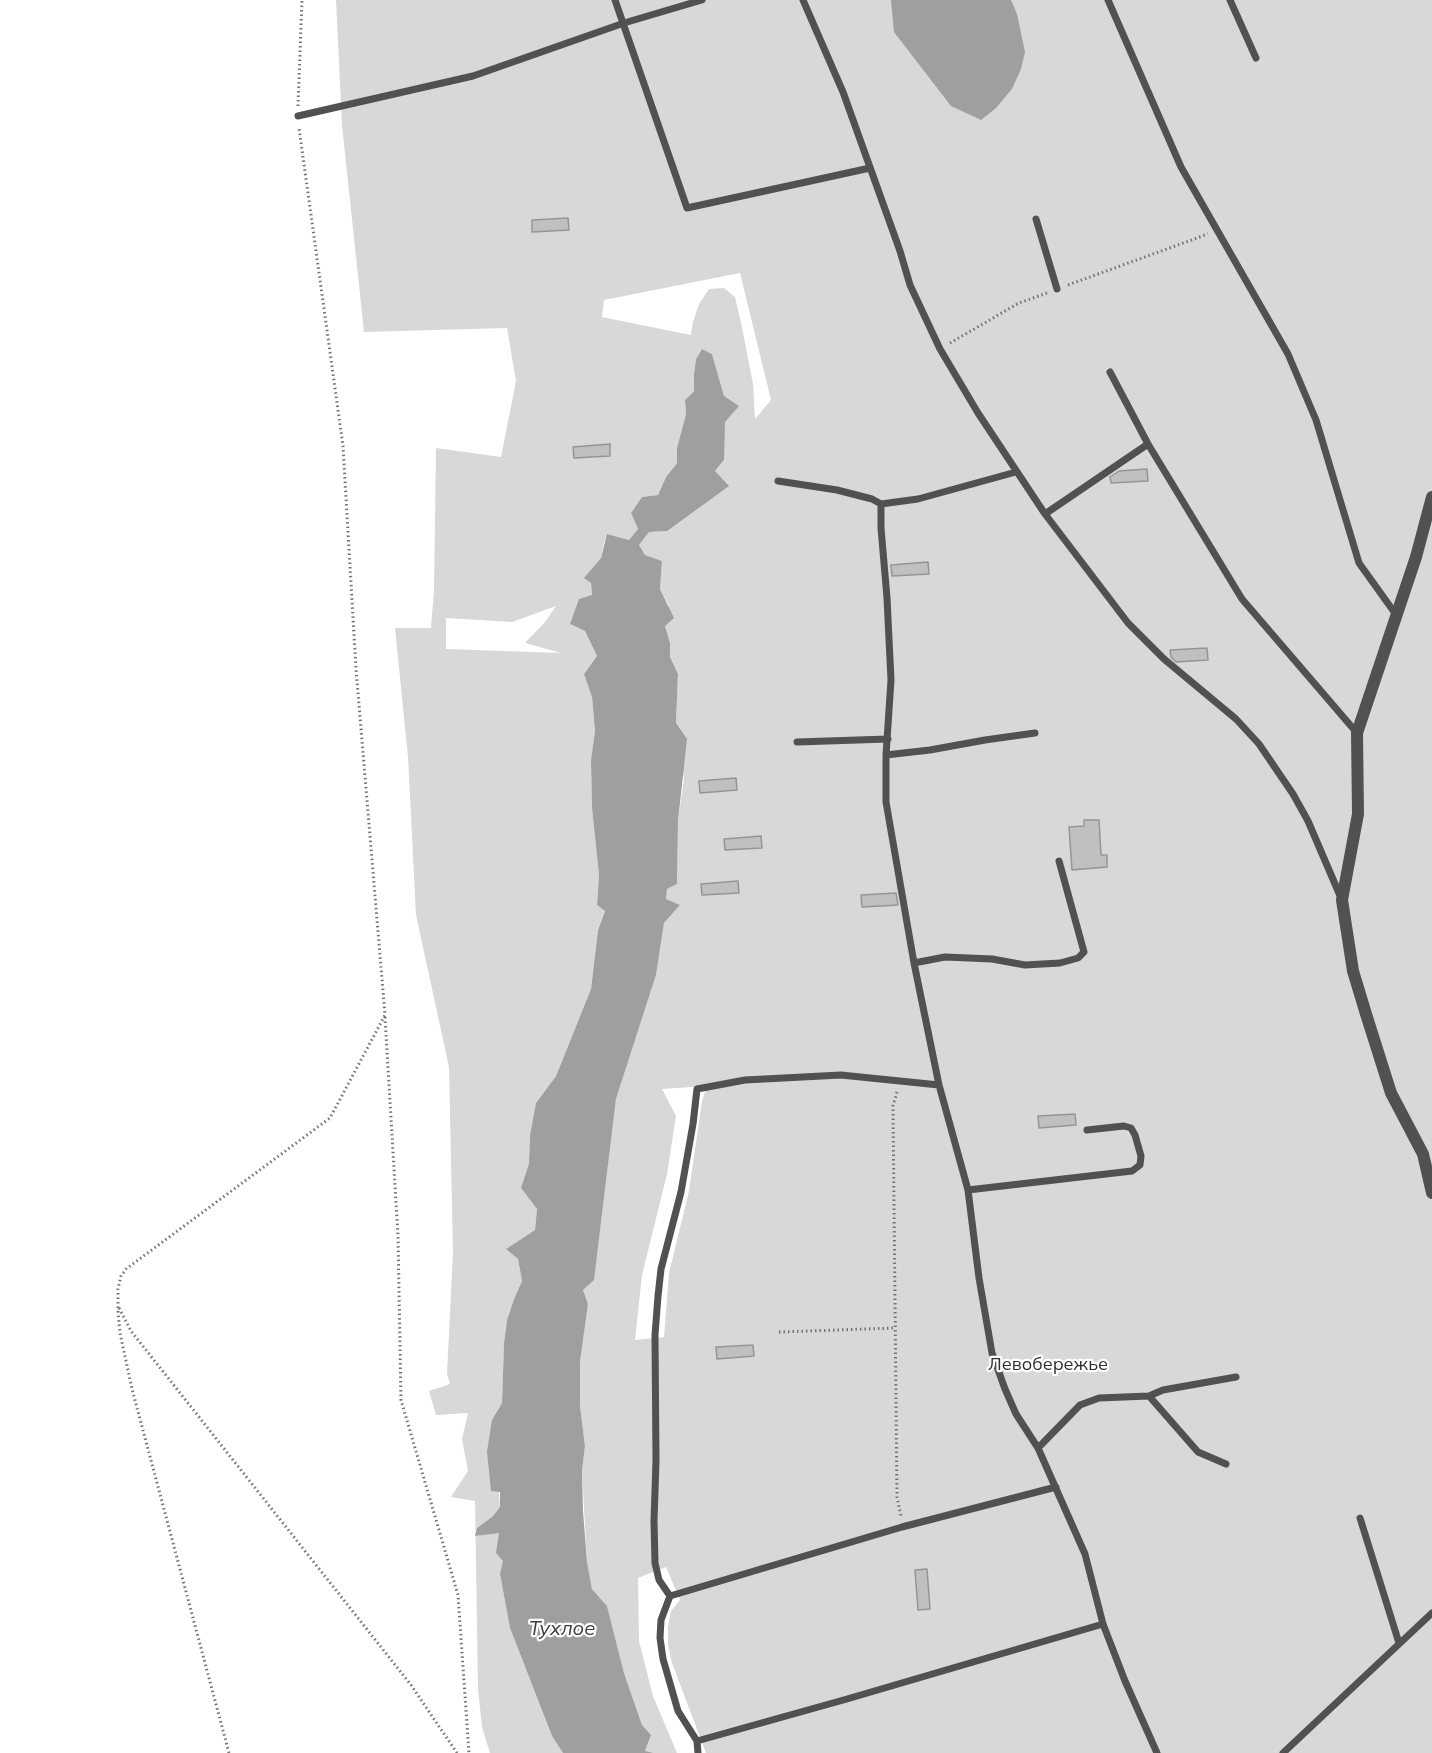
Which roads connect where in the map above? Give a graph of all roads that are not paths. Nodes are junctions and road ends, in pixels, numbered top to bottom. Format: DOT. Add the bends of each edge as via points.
graph roads {
  1 [pos="615,0"];
  2 [pos="702,0"];
  3 [pos="803,0"];
  4 [pos="1108,0"];
  5 [pos="1230,0"];
  6 [pos="624,23"];
  7 [pos="1256,57"];
  8 [pos="298,116"];
  9 [pos="870,168"];
  10 [pos="1036,219"];
  11 [pos="1057,289"];
  12 [pos="1110,372"];
  13 [pos="1148,444"];
  14 [pos="1016,472"];
  15 [pos="778,481"];
  16 [pos="1432,497"];
  17 [pos="881,504"];
  18 [pos="1045,514"];
  19 [pos="1396,616"];
  20 [pos="1035,733"];
  21 [pos="1357,733"];
  22 [pos="888,739"];
  23 [pos="797,742"];
  24 [pos="886,754"];
  25 [pos="1059,861"];
  26 [pos="1342,900"];
  27 [pos="914,963"];
  28 [pos="939,1085"];
  29 [pos="1087,1130"];
  30 [pos="968,1190"];
  31 [pos="1432,1192"];
  32 [pos="1236,1377"];
  33 [pos="1149,1396"];
  34 [pos="1038,1448"];
  35 [pos="1226,1464"];
  36 [pos="1056,1487"];
  37 [pos="1360,1518"];
  38 [pos="670,1596"];
  39 [pos="1432,1613"];
  40 [pos="1103,1624"];
  41 [pos="1399,1643"];
  42 [pos="697,1741"];
  43 [pos="698,1753"];
  44 [pos="1157,1753"];
  45 [pos="1282,1753"];
  1 -- 6 [label="lane"];
  2 -- 6 [label="lane"];
  3 -- 9 [label="lane" via="843,92"];
  4 -- 19 [label="lane" via="1181,166 1288,354 1316,420 1359,562"];
  5 -- 7 [label="lane"];
  6 -- 8 [label="lane" via="473,76"];
  6 -- 9 [label="lane" via="687,208"];
  9 -- 14 [label="lane" via="910,285 940,349"];
  10 -- 11 [label="lane"];
  12 -- 13 [label="lane"];
  13 -- 18 [label="lane"];
  13 -- 21 [label="lane" via="1242,599"];
  14 -- 17 [label="lane"];
  14 -- 18 [label="lane"];
  15 -- 17 [label="lane" via="837,490"];
  16 -- 19 [label="street"];
  17 -- 22 [label="lane" via="891,680"];
  18 -- 26 [label="lane" via="1128,623 1259,744 1308,820"];
  19 -- 21 [label="street"];
  20 -- 24 [label="lane"];
  21 -- 26 [label="street" via="1358,814"];
  22 -- 23 [label="lane"];
  22 -- 24 [label="lane"];
  24 -- 27 [label="lane" via="886,802"];
  25 -- 27 [label="lane" via="1084,952 1078,958 1025,965 945,957"];
  26 -- 31 [label="street" via="1353,971 1366,1014 1391,1093 1423,1155"];
  27 -- 28 [label="lane"];
  28 -- 30 [label="lane"];
  28 -- 38 [label="lane" via="842,1075 745,1080 697,1089 681,1192 661,1269 655,1335 655,1563 659,1580"];
  29 -- 30 [label="lane" via="1131,1128 1141,1156 1140,1165 1132,1171"];
  30 -- 34 [label="lane" via="992,1353 1016,1414"];
  32 -- 33 [label="lane"];
  33 -- 34 [label="lane" via="1099,1398 1080,1405"];
  33 -- 35 [label="lane" via="1198,1452"];
  34 -- 36 [label="lane"];
  36 -- 38 [label="lane" via="903,1527"];
  36 -- 40 [label="lane" via="1085,1554"];
  37 -- 41 [label="lane"];
  38 -- 42 [label="lane" via="661,1620 663,1659 678,1711"];
  39 -- 41 [label="lane"];
  40 -- 42 [label="lane"];
  40 -- 44 [label="lane"];
  41 -- 45 [label="lane"];
  42 -- 43 [label="lane"];
}
